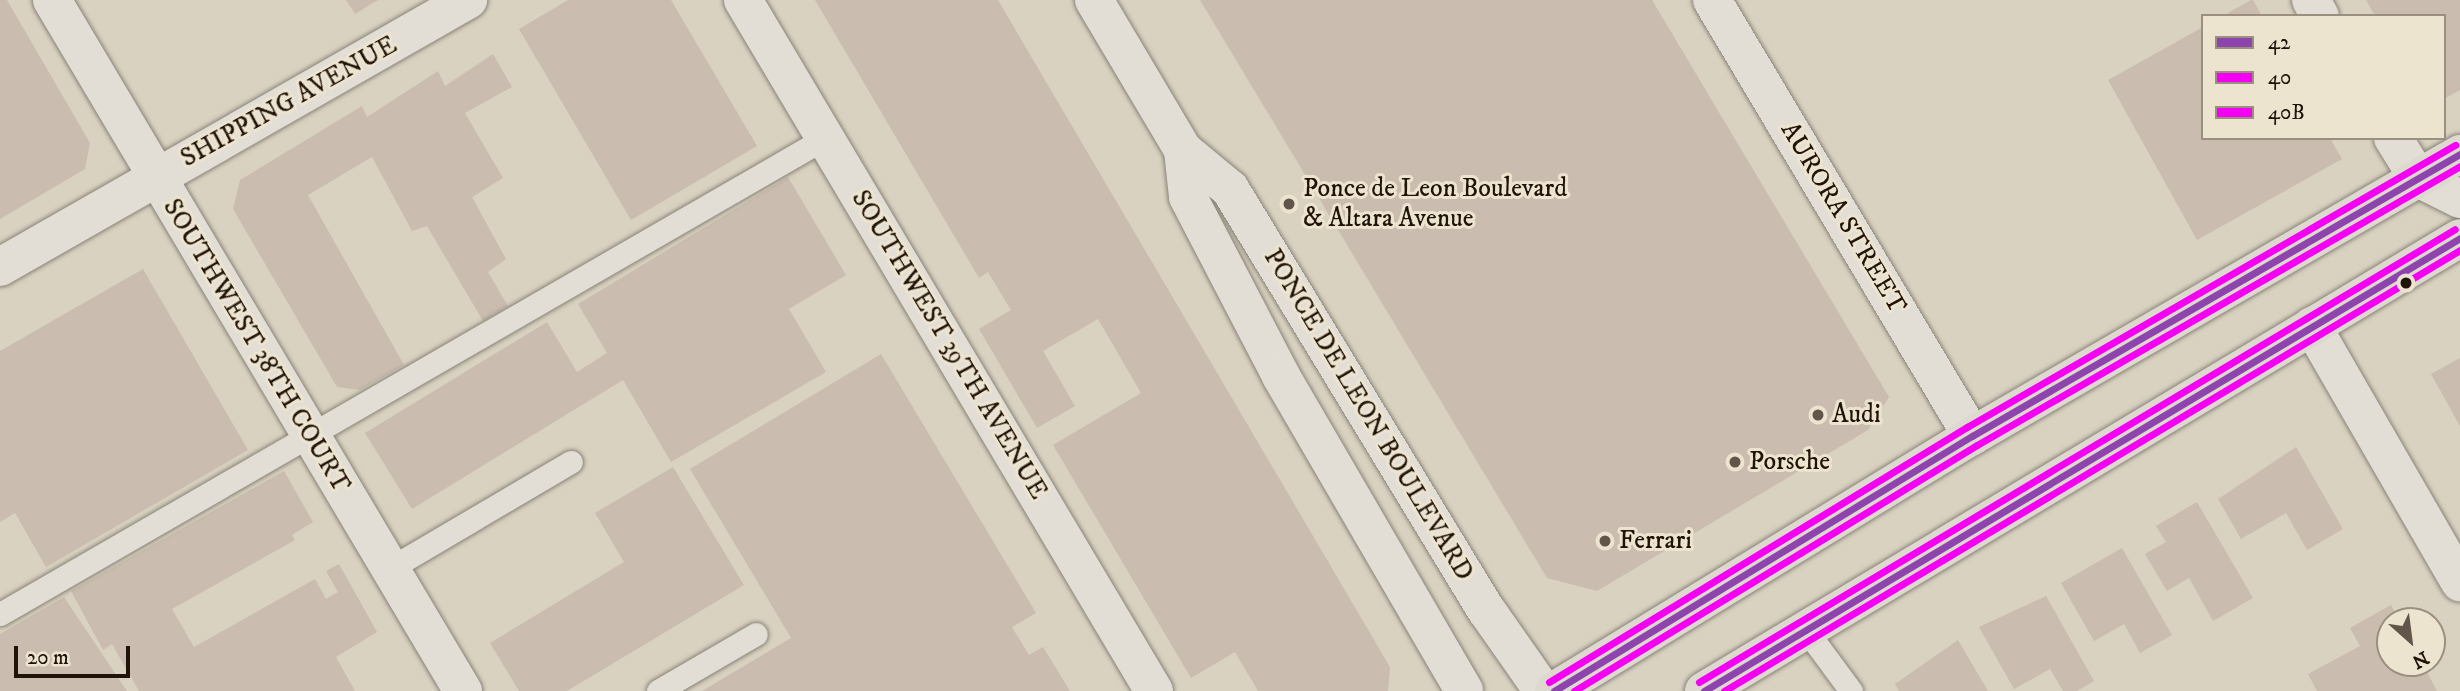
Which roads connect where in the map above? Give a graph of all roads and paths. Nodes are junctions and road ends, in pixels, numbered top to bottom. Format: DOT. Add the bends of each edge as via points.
graph roads {
  1 [pos="52,0"];
  2 [pos="468,0"];
  3 [pos="743,0"];
  4 [pos="1094,0"];
  5 [pos="1712,0"];
  6 [pos="825,138"];
  7 [pos="2394,140"];
  8 [pos="1183,149"];
  9 [pos="2460,154"];
  10 [pos="155,178"];
  11 [pos="2418,178"];
  12 [pos="2460,199"];
  13 [pos="2460,238"];
  14 [pos="0,267"];
  15 [pos="2312,326"];
  16 [pos="308,433"];
  17 [pos="1972,436"];
  18 [pos="571,462"];
  19 [pos="389,569"];
  20 [pos="2460,582"];
  21 [pos="0,614"];
  22 [pos="1806,630"];
  23 [pos="756,634"];
  24 [pos="463,691"];
  25 [pos="657,691"];
  26 [pos="1154,691"];
  27 [pos="1464,691"];
  28 [pos="1543,691"];
  29 [pos="1554,691"];
  30 [pos="1704,691"];
  31 [pos="1851,691"];
  1 -- 10 [label="street, SOUTHWEST 38TH COURT"];
  2 -- 10 [label="street, SHIPPING AVENUE"];
  3 -- 6 [label="street, SOUTHWEST 39TH AVENUE"];
  4 -- 8 [label="street, PONCE DE LEON BOULEVARD"];
  5 -- 17 [label="street, AURORA STREET"];
  6 -- 16 [label="lane"];
  6 -- 26 [label="street, SOUTHWEST 39TH AVENUE"];
  7 -- 11 [label="street"];
  8 -- 27 [label="street, PONCE DE LEON BOULEVARD" via="1188,197 1281,376"];
  8 -- 28 [label="street, PONCE DE LEON BOULEVARD" via="1230,188 1487,611"];
  9 -- 11 [label="main road"];
  10 -- 14 [label="street, SHIPPING AVENUE"];
  10 -- 16 [label="street, SOUTHWEST 38TH COURT"];
  11 -- 12 [label="street"];
  11 -- 17 [label="main road"];
  13 -- 15 [label="main road"];
  15 -- 20 [label="street"];
  15 -- 22 [label="main road"];
  16 -- 19 [label="street, SOUTHWEST 38TH COURT"];
  16 -- 21 [label="lane"];
  17 -- 29 [label="main road"];
  18 -- 19 [label="lane"];
  19 -- 24 [label="street, SOUTHWEST 38TH COURT"];
  22 -- 30 [label="main road"];
  22 -- 31 [label="lane"];
  23 -- 25 [label="lane"];
}
